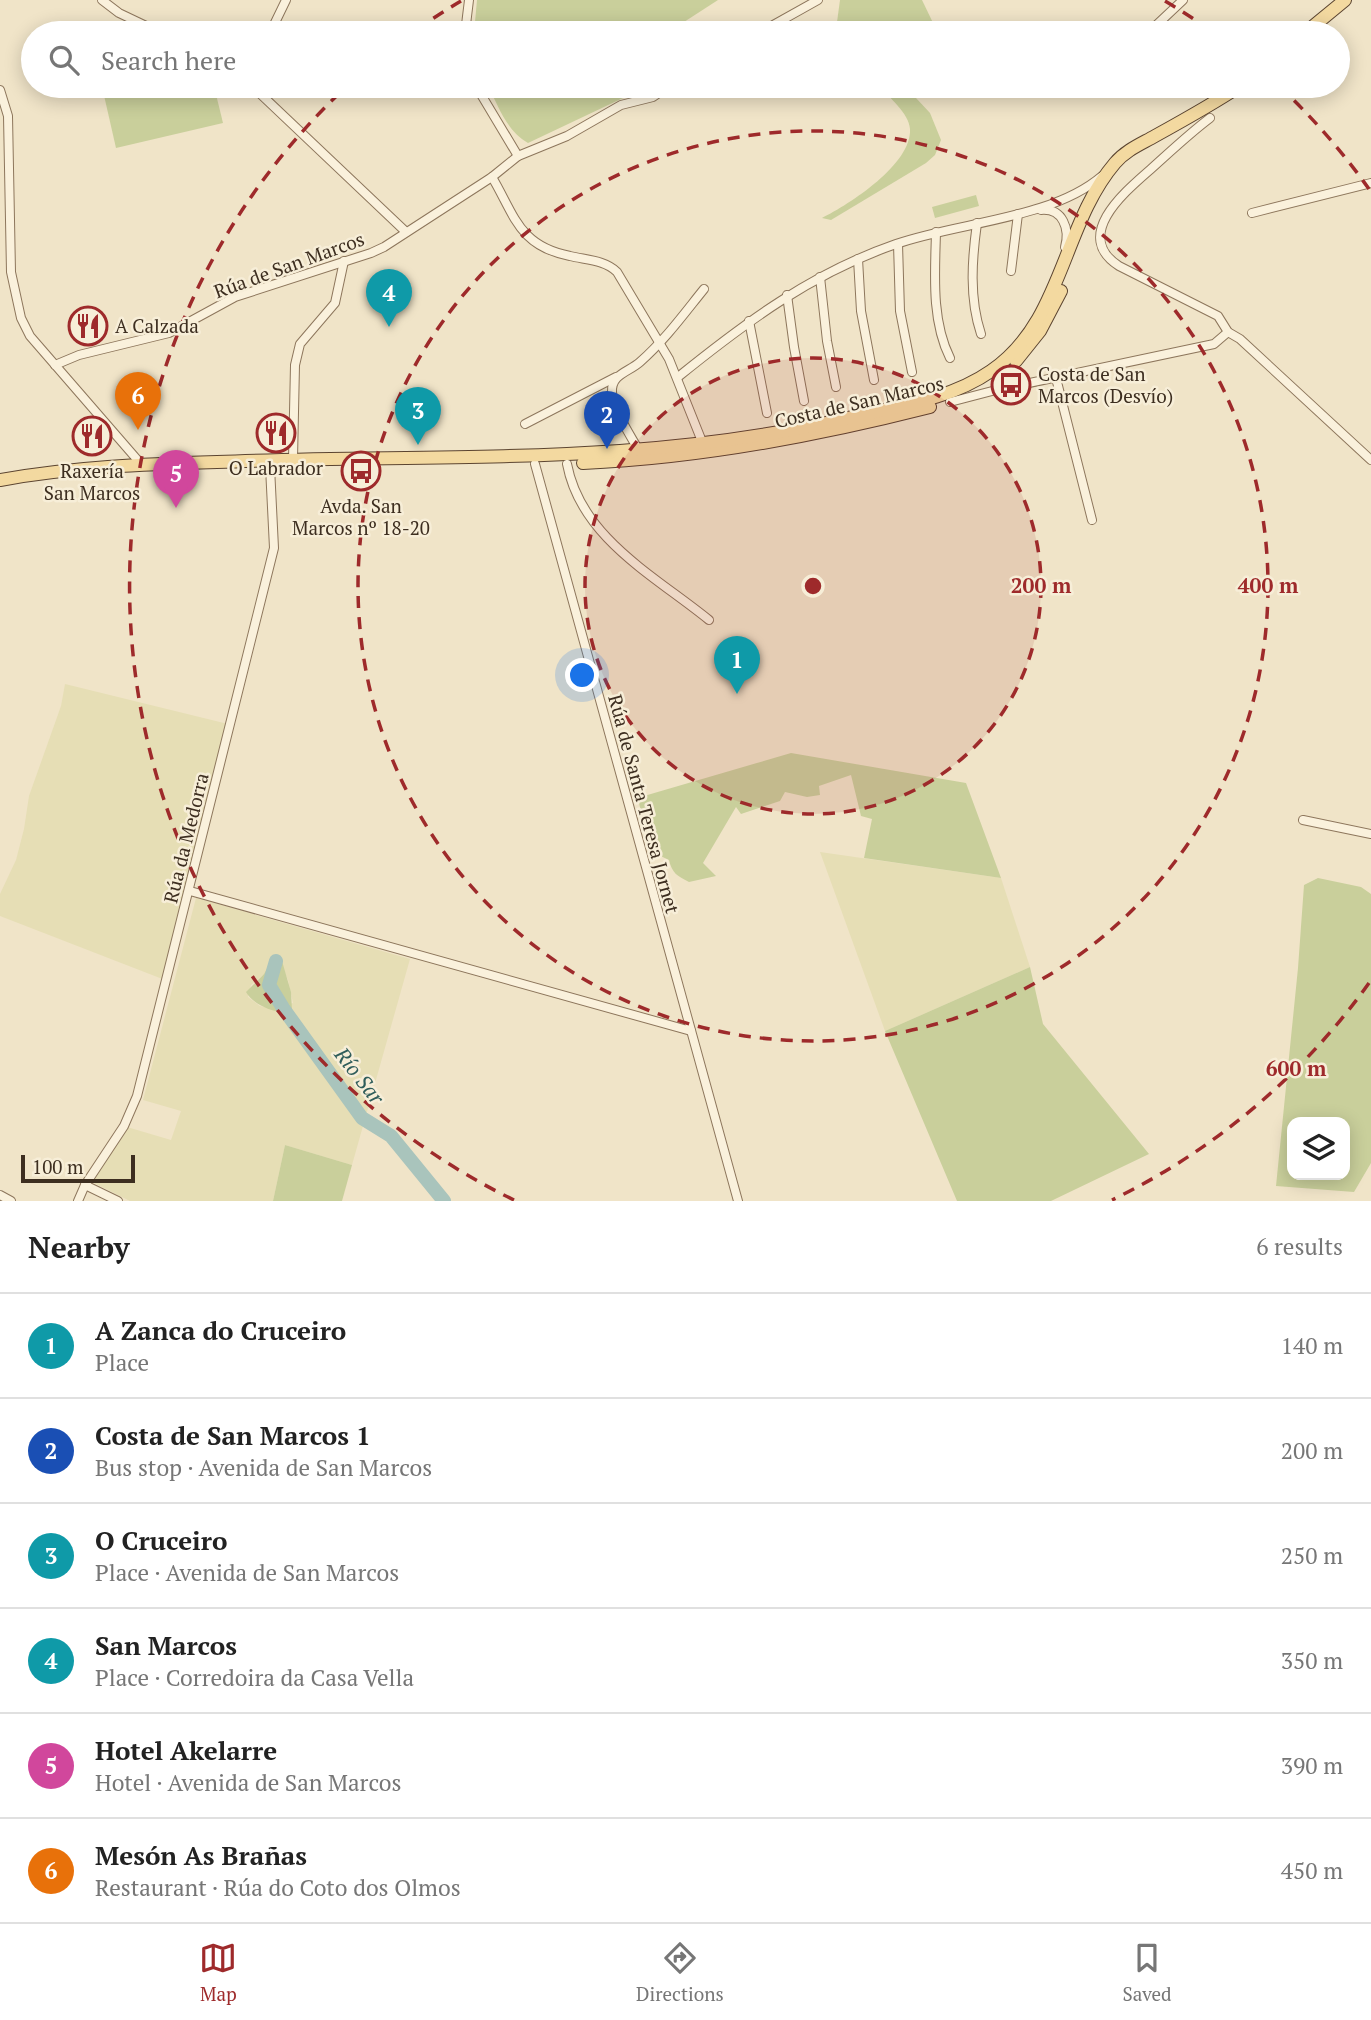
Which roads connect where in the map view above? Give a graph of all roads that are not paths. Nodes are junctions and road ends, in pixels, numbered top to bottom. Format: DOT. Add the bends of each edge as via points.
graph roads {
  1 [pos="102,0"];
  2 [pos="286,0"];
  3 [pos="469,0"];
  4 [pos="818,0"];
  5 [pos="1183,0"];
  6 [pos="1345,0"];
  7 [pos="135,21"];
  8 [pos="276,21"];
  9 [pos="466,21"];
  10 [pos="780,21"];
  11 [pos="1161,21"];
  12 [pos="1320,21"];
  13 [pos="0,90"];
  14 [pos="265,98"];
  15 [pos="483,98"];
  16 [pos="649,98"];
  17 [pos="1220,98"];
  18 [pos="1217,100"];
  19 [pos="1196,116"];
  20 [pos="1210,118"];
  21 [pos="1192,132"];
  22 [pos="1155,136"];
  23 [pos="518,156"];
  24 [pos="1109,169"];
  25 [pos="492,177"];
  26 [pos="1371,183"];
  27 [pos="1028,211"];
  28 [pos="1252,213"];
  29 [pos="1018,214"];
  30 [pos="977,222"];
  31 [pos="406,232"];
  32 [pos="936,232"];
  33 [pos="898,243"];
  34 [pos="858,259"];
  35 [pos="344,261"];
  36 [pos="0,270"];
  37 [pos="1011,271"];
  38 [pos="11,272"];
  39 [pos="820,277"];
  40 [pos="1056,283"];
  41 [pos="704,289"];
  42 [pos="787,295"];
  43 [pos="749,321"];
  44 [pos="1228,332"];
  45 [pos="981,334"];
  46 [pos="660,345"];
  47 [pos="950,358"];
  48 [pos="1006,360"];
  49 [pos="55,365"];
  50 [pos="912,372"];
  51 [pos="617,376"];
  52 [pos="678,377"];
  53 [pos="1056,378"];
  54 [pos="874,380"];
  55 [pos="993,382"];
  56 [pos="836,387"];
  57 [pos="950,397"];
  58 [pos="804,401"];
  59 [pos="767,413"];
  60 [pos="525,424"];
  61 [pos="698,441"];
  62 [pos="755,446"];
  63 [pos="593,454"];
  64 [pos="644,456"];
  65 [pos="453,458"];
  66 [pos="293,459"];
  67 [pos="251,460"];
  68 [pos="1371,460"];
  69 [pos="173,463"];
  70 [pos="141,464"];
  71 [pos="535,464"];
  72 [pos="567,464"];
  73 [pos="270,467"];
  74 [pos="0,480"];
  75 [pos="1092,520"];
  76 [pos="709,620"];
  77 [pos="1303,820"];
  78 [pos="1371,834"];
  79 [pos="190,891"];
  80 [pos="691,1031"];
  81 [pos="85,1185"];
  82 [pos="0,1195"];
  83 [pos="11,1201"];
  84 [pos="78,1201"];
  85 [pos="118,1201"];
  86 [pos="738,1201"];
  1 -- 7 [label="street"];
  2 -- 8 [label="street"];
  3 -- 9 [label="street"];
  4 -- 10 [label="street"];
  5 -- 11 [label="street"];
  6 -- 12 [label="main road"];
  13 -- 38 [label="street" via="8,116"];
  14 -- 31 [label="street"];
  15 -- 23 [label="street"];
  16 -- 23 [label="street, Rúa de San Marcos" via="621,105 567,136"];
  17 -- 18 [label="main road, Costa de San Marcos"];
  18 -- 19 [label="main road, Costa de San Marcos"];
  18 -- 20 [label="street"];
  19 -- 20 [label="street"];
  19 -- 21 [label="street"];
  19 -- 22 [label="main road, Costa de San Marcos"];
  20 -- 21 [label="street"];
  21 -- 44 [label="street" via="1110,208 1101,239 1103,249 1119,266 1218,316"];
  22 -- 24 [label="main road, Costa de San Marcos"];
  22 -- 55 [label="main road, Costa de San Marcos" via="1118,171 1100,196 1046,322 1028,348"];
  23 -- 25 [label="street, Rúa de San Marcos"];
  24 -- 27 [label="street" via="1075,195"];
  24 -- 40 [label="main road, Costa de San Marcos" via="1084,210"];
  25 -- 31 [label="street, Rúa de San Marcos"];
  25 -- 46 [label="street" via="516,223 541,246 617,272"];
  26 -- 28 [label="street"];
  27 -- 29 [label="street"];
  27 -- 40 [label="street" via="1053,211 1065,223 1066,244"];
  29 -- 30 [label="street"];
  29 -- 37 [label="street"];
  30 -- 32 [label="street"];
  30 -- 45 [label="street" via="972,278"];
  31 -- 35 [label="street, Rúa de San Marcos" via="384,247"];
  32 -- 33 [label="street"];
  32 -- 47 [label="street" via="936,304"];
  33 -- 34 [label="street"];
  33 -- 50 [label="street" via="900,311"];
  34 -- 39 [label="street"];
  34 -- 54 [label="street" via="861,311"];
  35 -- 49 [label="street, Rúa de San Marcos" via="235,297 169,333"];
  35 -- 66 [label="street" via="335,303 300,344 295,365"];
  36 -- 38 [label="street"];
  38 -- 49 [label="street" via="24,326"];
  39 -- 42 [label="street"];
  39 -- 56 [label="street"];
  40 -- 48 [label="main road, Costa de San Marcos" via="1034,327"];
  41 -- 46 [label="street"];
  42 -- 43 [label="street"];
  42 -- 58 [label="street"];
  43 -- 52 [label="street"];
  43 -- 59 [label="street"];
  44 -- 53 [label="street" via="1214,344"];
  44 -- 68 [label="street"];
  46 -- 51 [label="street"];
  46 -- 52 [label="street"];
  48 -- 55 [label="main road"];
  48 -- 57 [label="main road, Costa de San Marcos"];
  49 -- 70 [label="street"];
  51 -- 60 [label="street"];
  51 -- 64 [label="street" via="612,397"];
  52 -- 61 [label="street"];
  53 -- 55 [label="street" via="1011,387"];
  53 -- 75 [label="street"];
  55 -- 57 [label="main road, Costa de San Marcos"];
  57 -- 61 [label="main road, Costa de San Marcos" via="727,442"];
  57 -- 62 [label="main road, Costa de San Marcos" via="835,430"];
  61 -- 62 [label="main road" via="710,448"];
  61 -- 64 [label="main road" via="699,450"];
  62 -- 64 [label="main road, Costa de San Marcos"];
  63 -- 64 [label="main road"];
  63 -- 65 [label="main road"];
  63 -- 71 [label="main road"];
  64 -- 72 [label="main road"];
  65 -- 66 [label="main road"];
  65 -- 71 [label="main road"];
  66 -- 67 [label="main road"];
  66 -- 73 [label="main road"];
  67 -- 69 [label="main road"];
  67 -- 73 [label="main road"];
  69 -- 70 [label="main road"];
  69 -- 73 [label="main road"];
  70 -- 74 [label="main road"];
  71 -- 72 [label="main road"];
  71 -- 73 [label="main road"];
  71 -- 80 [label="street, Rúa de Santa Teresa Jornet"];
  72 -- 76 [label="street" via="581,505 602,532 626,557"];
  73 -- 79 [label="street, Rúa da Medorra" via="274,548"];
  77 -- 78 [label="street"];
  79 -- 80 [label="street"];
  79 -- 81 [label="street, Rúa da Medorra" via="136,1096 124,1126"];
  80 -- 86 [label="street, Rúa de Santa Teresa Jornet"];
  81 -- 84 [label="street, Rúa da Medorra"];
  81 -- 85 [label="street"];
  82 -- 83 [label="street"];
}
